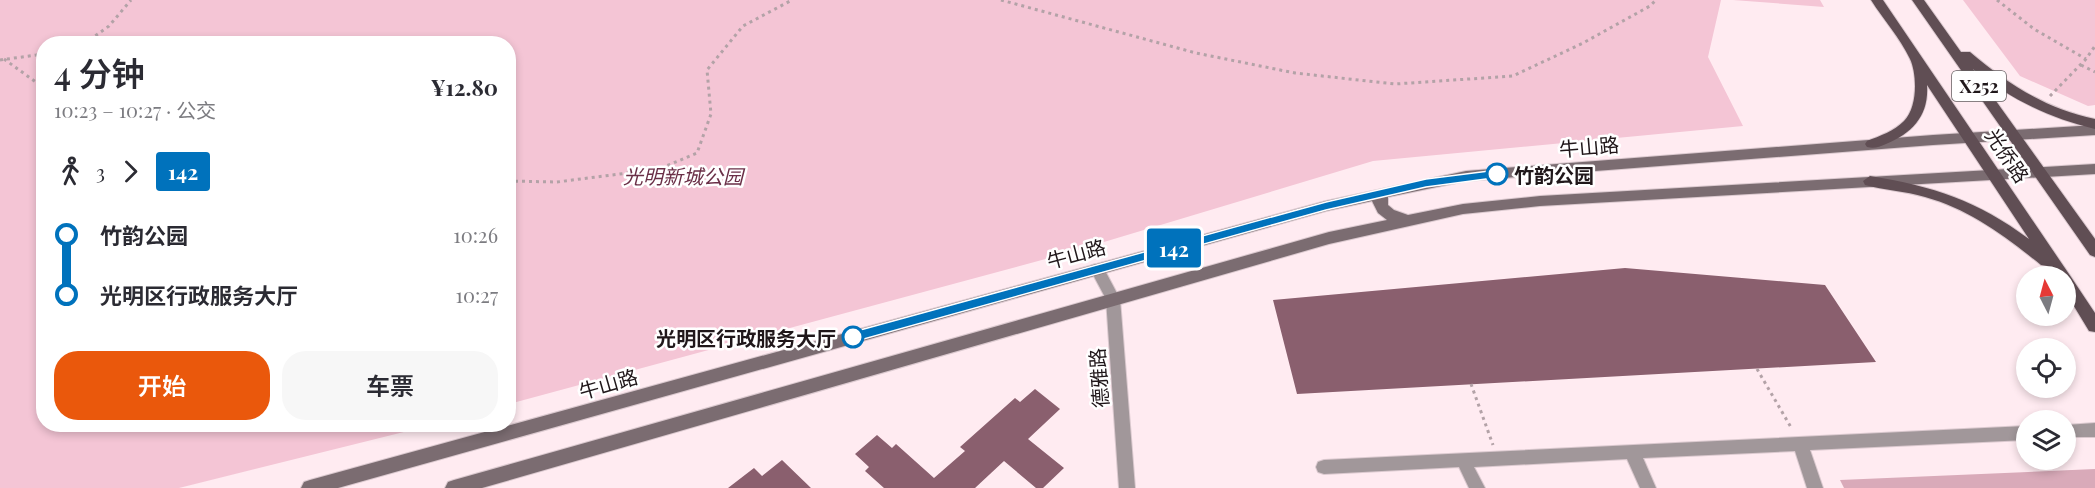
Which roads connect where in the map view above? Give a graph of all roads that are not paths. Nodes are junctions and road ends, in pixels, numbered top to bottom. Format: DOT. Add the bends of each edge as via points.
graph roads {
  1 [pos="1876,0"];
  2 [pos="1918,0"];
  3 [pos="1936,26"];
  4 [pos="1916,57"];
  5 [pos="2095,124"];
  6 [pos="2095,130"];
  7 [pos="2013,135"];
  8 [pos="1971,137"];
  9 [pos="1872,144"];
  10 [pos="2095,169"];
  11 [pos="2040,172"];
  12 [pos="1996,175"];
  13 [pos="1870,181"];
  14 [pos="1383,192"];
  15 [pos="1407,220"];
  16 [pos="2095,251"];
  17 [pos="2050,266"];
  18 [pos="2055,266"];
  19 [pos="1097,269"];
  20 [pos="2076,297"];
  21 [pos="1113,299"];
  22 [pos="2095,326"];
  23 [pos="2095,430"];
  24 [pos="2076,431"];
  25 [pos="2016,433"];
  26 [pos="1800,444"];
  27 [pos="1632,452"];
  28 [pos="1463,460"];
  29 [pos="1324,466"];
  30 [pos="338,484"];
  31 [pos="310,488"];
  32 [pos="454,488"];
  33 [pos="1127,488"];
  34 [pos="1477,488"];
  35 [pos="1648,488"];
  36 [pos="1815,488"];
  1 -- 4 [label="main road, 光侨路 / X252"];
  2 -- 3 [label="main road, 光侨路 / X252"];
  3 -- 5 [label="main road" via="1984,72 2023,100 2057,115"];
  3 -- 7 [label="main road, 光侨路 / X252"];
  4 -- 8 [label="main road, 光侨路 / X252"];
  4 -- 9 [label="main road" via="1921,80 1919,114 1901,131"];
  6 -- 7 [label="street, 牛山路"];
  7 -- 8 [label="street, 牛山路"];
  7 -- 11 [label="main road, 光侨路 / X252"];
  8 -- 9 [label="street, 牛山路"];
  8 -- 12 [label="main road, 光侨路 / X252"];
  9 -- 14 [label="street, 牛山路" via="1466,176"];
  10 -- 11 [label="street"];
  11 -- 12 [label="street"];
  11 -- 16 [label="main road, 光侨路 / X252"];
  12 -- 13 [label="street"];
  12 -- 18 [label="main road, 光侨路 / X252"];
  13 -- 15 [label="street" via="1540,201 1462,209"];
  13 -- 17 [label="main road" via="1934,193 1965,204 2001,226"];
  14 -- 15 [label="street" via="1379,201 1386,214"];
  14 -- 19 [label="street, 牛山路"];
  15 -- 21 [label="street"];
  19 -- 21 [label="street, 德雅路"];
  19 -- 30 [label="street, 牛山路"];
  20 -- 22 [label="main road, 光侨路 / X252"];
  21 -- 32 [label="street"];
  21 -- 33 [label="street, 德雅路"];
  23 -- 24 [label="street"];
  25 -- 26 [label="street"];
  26 -- 27 [label="street"];
  26 -- 36 [label="street"];
  27 -- 28 [label="street"];
  27 -- 35 [label="street"];
  28 -- 29 [label="street"];
  28 -- 34 [label="street"];
  30 -- 31 [label="street, 牛山路"];
}
